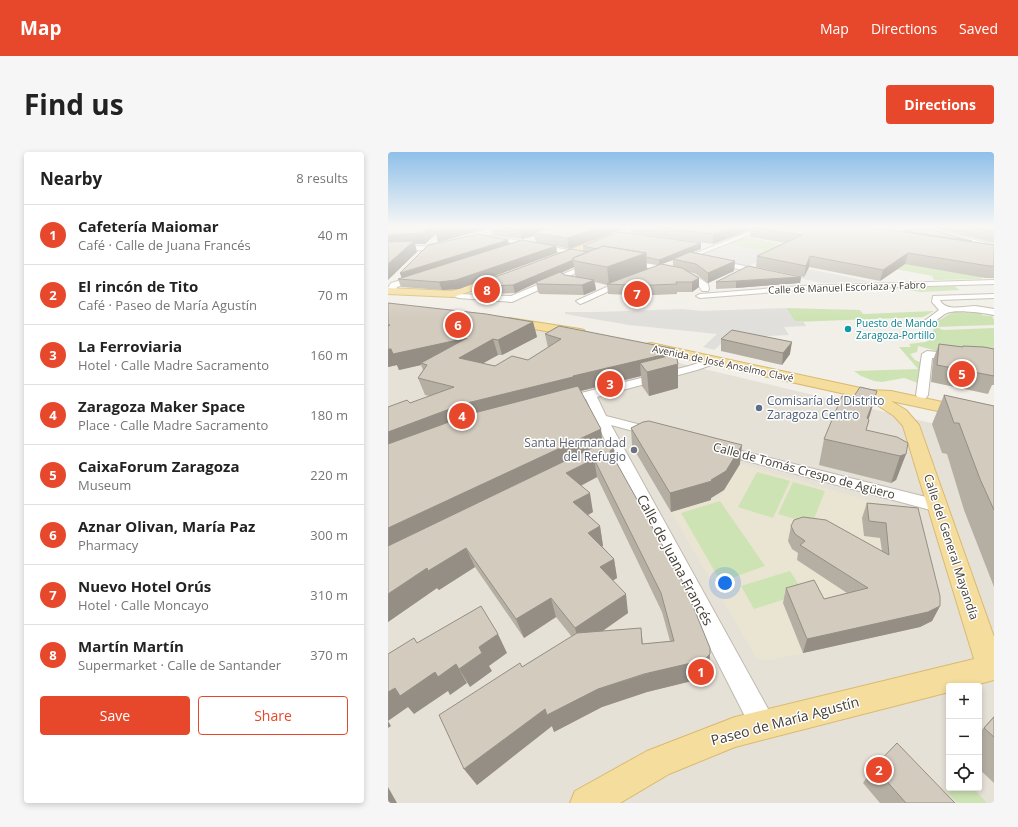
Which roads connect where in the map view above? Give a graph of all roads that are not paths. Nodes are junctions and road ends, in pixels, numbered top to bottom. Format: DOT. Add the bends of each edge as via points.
graph roads {
  1 [pos="557,257"];
  2 [pos="590,257"];
  3 [pos="688,257"];
  4 [pos="691,257"];
  5 [pos="616,261"];
  6 [pos="541,263"];
  7 [pos="658,269"];
  8 [pos="513,274"];
  9 [pos="733,275"];
  10 [pos="561,277"];
  11 [pos="797,279"];
  12 [pos="576,282"];
  13 [pos="994,282"];
  14 [pos="595,286"];
  15 [pos="820,287"];
  16 [pos="608,289"];
  17 [pos="389,290"];
  18 [pos="406,293"];
  19 [pos="459,294"];
  20 [pos="973,296"];
  21 [pos="994,296"];
  22 [pos="580,301"];
  23 [pos="415,302"];
  24 [pos="437,305"];
  25 [pos="946,309"];
  26 [pos="994,311"];
  27 [pos="497,321"];
  28 [pos="928,322"];
  29 [pos="594,335"];
  30 [pos="641,345"];
  31 [pos="992,360"];
  32 [pos="713,361"];
  33 [pos="590,395"];
  34 [pos="870,395"];
  35 [pos="922,396"];
  36 [pos="570,400"];
  37 [pos="955,410"];
  38 [pos="600,418"];
  39 [pos="994,418"];
  40 [pos="911,425"];
  41 [pos="662,434"];
  42 [pos="708,446"];
  43 [pos="938,506"];
  44 [pos="993,668"];
  45 [pos="763,725"];
  46 [pos="587,803"];
  1 -- 6 [label="main road"];
  2 -- 10 [label="street" via="602,260"];
  3 -- 7 [label="street"];
  4 -- 9 [label="street" via="747,269"];
  5 -- 7 [label="street"];
  7 -- 15 [label="street, Calle de Manuel Escoriaza y Fabro" via="693,277 701,282 706,290"];
  7 -- 16 [label="street"];
  8 -- 19 [label="main road"];
  10 -- 12 [label="street"];
  10 -- 19 [label="street" via="512,299"];
  11 -- 15 [label="street"];
  13 -- 15 [label="street, Calle de Manuel Escoriaza y Fabro"];
  14 -- 16 [label="street"];
  16 -- 22 [label="street"];
  17 -- 17 [label="street" via="399,276 422,275 394,285"];
  17 -- 18 [label="main road"];
  18 -- 19 [label="main road"];
  18 -- 23 [label="main road" via="413,296"];
  19 -- 24 [label="main road"];
  20 -- 21 [label="street"];
  20 -- 25 [label="street" via="936,298 936,304"];
  20 -- 26 [label="street"];
  25 -- 26 [label="street"];
  25 -- 28 [label="street"];
  27 -- 29 [label="main road"];
  30 -- 32 [label="main road, Avenida de José Anselmo Clavé"];
  31 -- 35 [label="street" via="927,354"];
  32 -- 33 [label="street"];
  32 -- 34 [label="main road, Avenida de José Anselmo Clavé"];
  33 -- 36 [label="street"];
  33 -- 38 [label="street, Calle de Juana Francés"];
  34 -- 37 [label="main road, Avenida de José Anselmo Clavé" via="891,396"];
  34 -- 40 [label="main road, Avenida de José Anselmo Clavé" via="895,410"];
  37 -- 39 [label="main road, Avenida de José Anselmo Clavé"];
  37 -- 40 [label="main road" via="929,413"];
  38 -- 41 [label="street"];
  38 -- 45 [label="street, Calle de Juana Francés" via="609,452"];
  40 -- 43 [label="main road, Calle del General Mayandía"];
  42 -- 43 [label="street, Calle de Tomás Crespo de Agüero"];
  43 -- 44 [label="main road, Calle del General Mayandía"];
  44 -- 45 [label="main road, Paseo de María Agustín"];
  45 -- 46 [label="main road, Paseo de María Agustín" via="714,739 665,760"];
}
